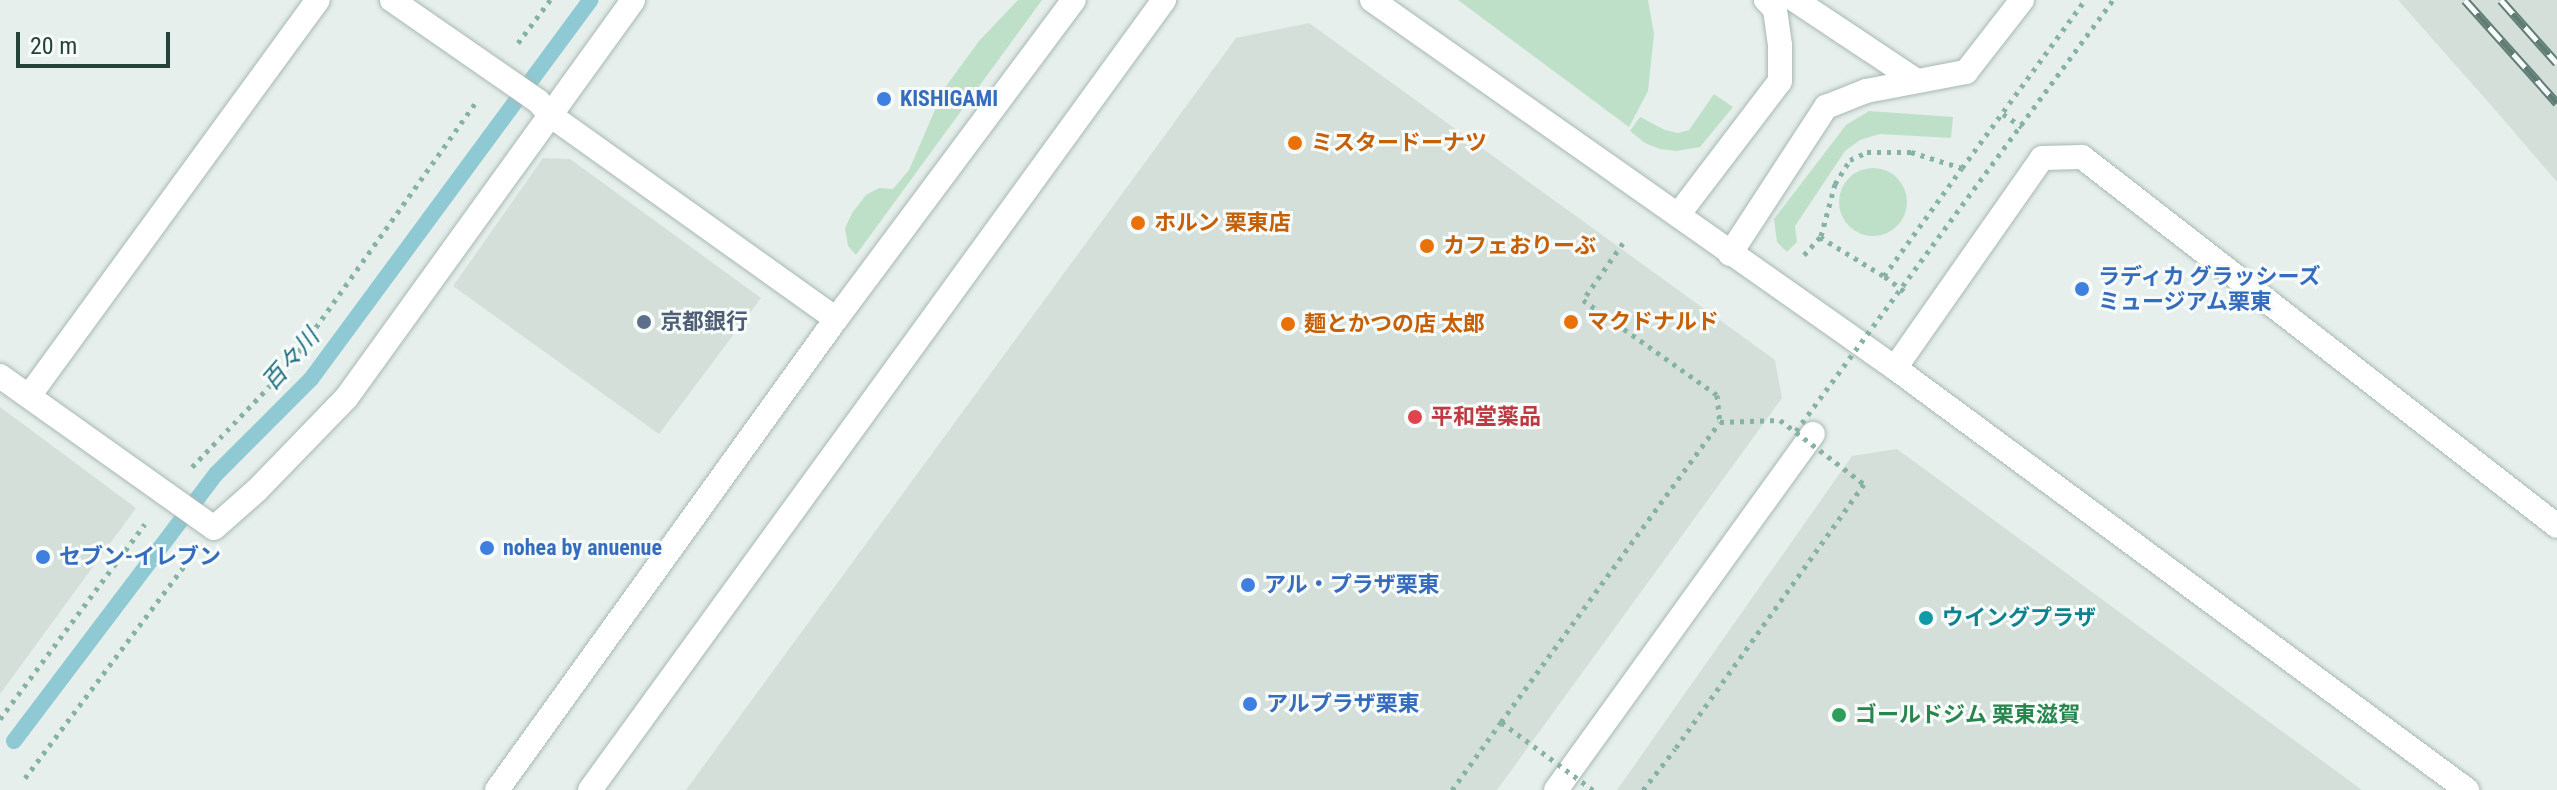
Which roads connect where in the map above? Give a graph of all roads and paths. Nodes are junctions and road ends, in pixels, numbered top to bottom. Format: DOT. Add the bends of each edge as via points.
graph roads {
  1 [pos="318,0"];
  2 [pos="392,0"];
  3 [pos="550,0"];
  4 [pos="633,0"];
  5 [pos="1074,0"];
  6 [pos="1164,0"];
  7 [pos="1372,0"];
  8 [pos="1766,0"];
  9 [pos="1795,0"];
  10 [pos="2022,0"];
  11 [pos="2085,0"];
  12 [pos="2113,0"];
  13 [pos="502,77"];
  14 [pos="1914,79"];
  15 [pos="544,108"];
  16 [pos="1962,168"];
  17 [pos="1678,215"];
  18 [pos="1821,236"];
  19 [pos="1623,243"];
  20 [pos="1730,254"];
  21 [pos="1804,255"];
  22 [pos="1884,276"];
  23 [pos="1934,314"];
  24 [pos="836,319"];
  25 [pos="1895,368"];
  26 [pos="0,376"];
  27 [pos="29,396"];
  28 [pos="1720,422"];
  29 [pos="1804,432"];
  30 [pos="174,498"];
  31 [pos="209,524"];
  32 [pos="2557,526"];
  33 [pos="0,719"];
  34 [pos="1501,722"];
  35 [pos="25,778"];
  36 [pos="497,790"];
  37 [pos="590,790"];
  38 [pos="1452,790"];
  39 [pos="1556,790"];
  40 [pos="1593,790"];
  41 [pos="1643,790"];
  42 [pos="2467,790"];
  1 -- 27 [label="street"];
  2 -- 13 [label="street"];
  3 -- 13 [label="path"];
  4 -- 15 [label="street"];
  5 -- 24 [label="street"];
  6 -- 37 [label="street"];
  7 -- 17 [label="street"];
  8 -- 17 [label="street" via="1775,9 1780,81"];
  9 -- 14 [label="street"];
  10 -- 14 [label="street" via="1966,72"];
  11 -- 16 [label="path"];
  12 -- 29 [label="path, bridge"];
  13 -- 15 [label="street"];
  13 -- 30 [label="path" via="287,368"];
  14 -- 20 [label="street" via="1826,107"];
  15 -- 24 [label="street"];
  15 -- 31 [label="street" via="347,397 257,490"];
  16 -- 18 [label="path" via="1911,152 1858,156 1835,184"];
  16 -- 22 [label="path"];
  17 -- 20 [label="street"];
  18 -- 21 [label="path"];
  18 -- 22 [label="path"];
  19 -- 28 [label="path" via="1583,300 1717,395"];
  20 -- 25 [label="street"];
  22 -- 23 [label="path"];
  23 -- 25 [label="street"];
  23 -- 32 [label="street" via="2042,158 2082,157"];
  24 -- 36 [label="street"];
  25 -- 42 [label="street"];
  26 -- 27 [label="street"];
  27 -- 30 [label="street"];
  28 -- 29 [label="path, bridge" via="1780,420"];
  28 -- 34 [label="path, bridge"];
  29 -- 39 [label="street"];
  29 -- 41 [label="path, bridge" via="1864,484"];
  30 -- 31 [label="street"];
  30 -- 33 [label="path"];
  31 -- 35 [label="path"];
  34 -- 38 [label="path"];
  34 -- 40 [label="path, bridge"];
}
